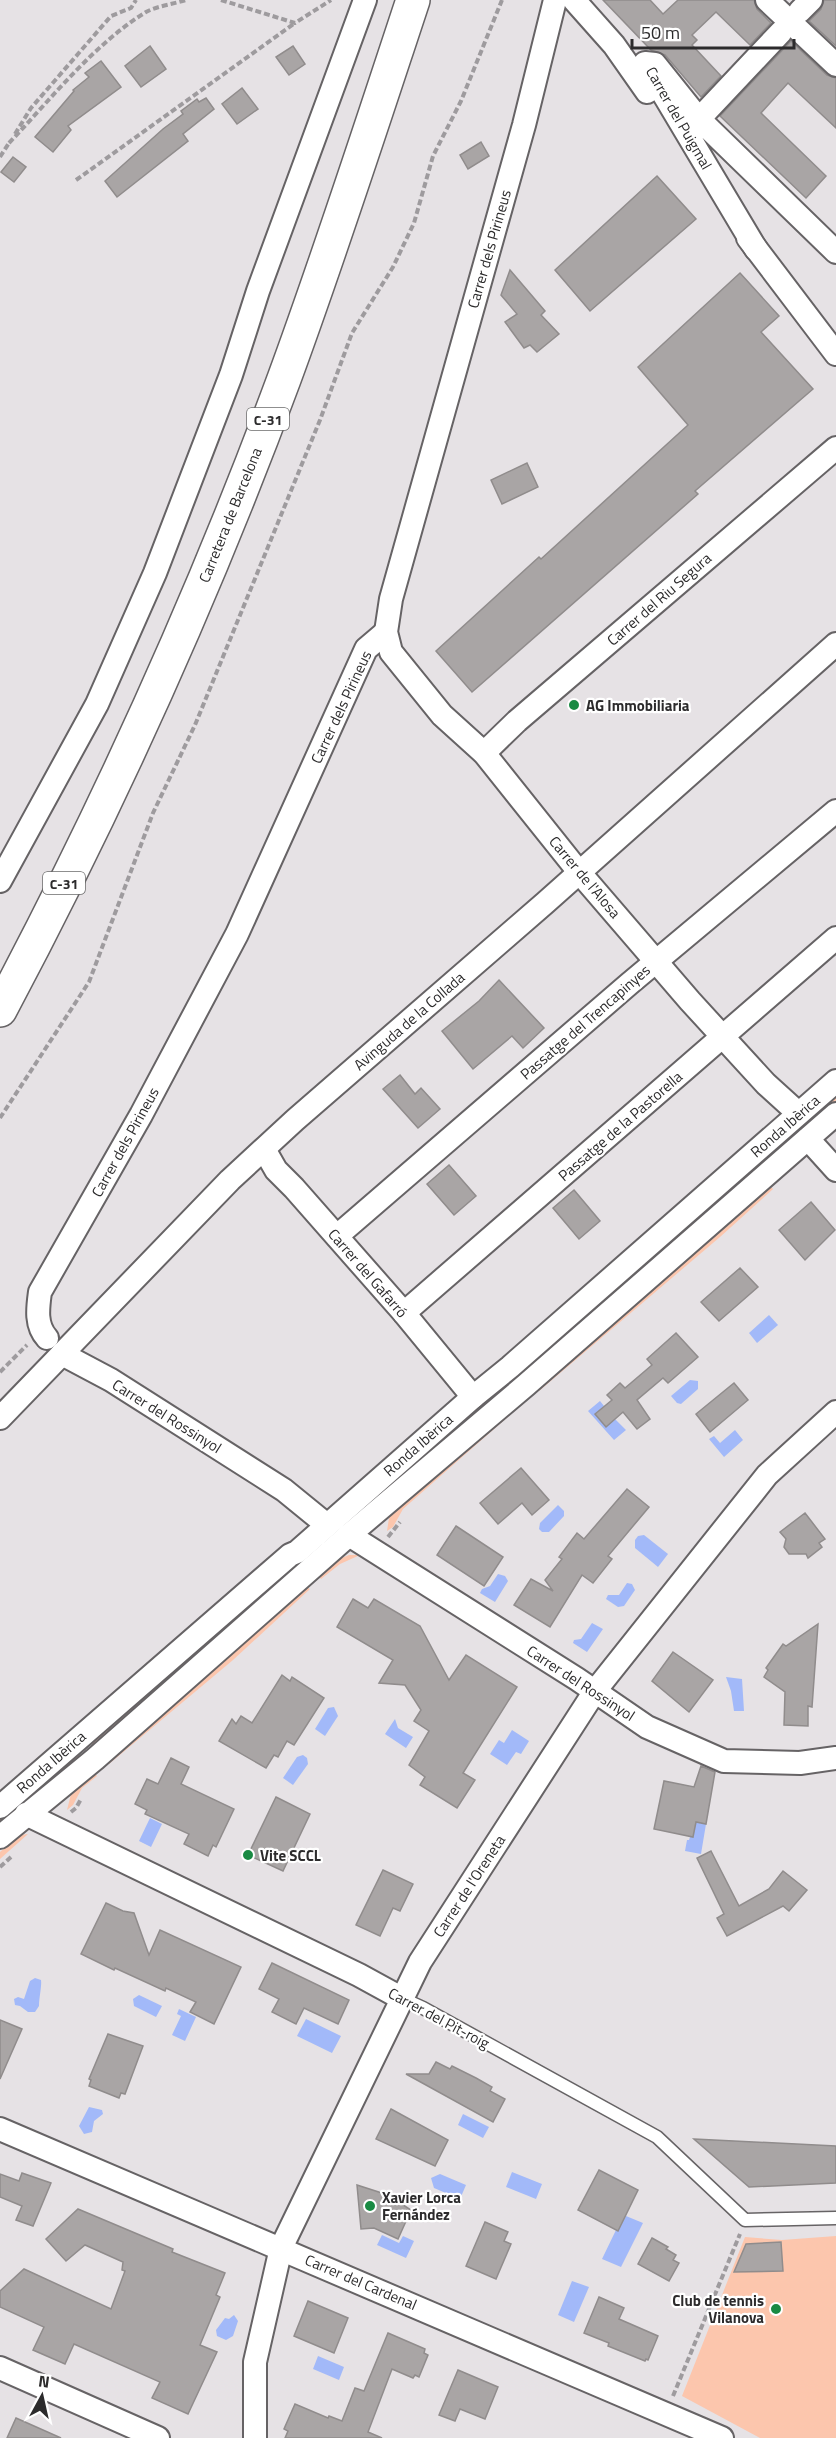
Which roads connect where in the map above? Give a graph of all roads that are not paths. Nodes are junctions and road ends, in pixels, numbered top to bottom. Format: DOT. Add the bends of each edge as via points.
graph roads {
  1 [pos="365,0"];
  2 [pos="413,0"];
  3 [pos="555,0"];
  4 [pos="574,0"];
  5 [pos="767,0"];
  6 [pos="781,32"];
  7 [pos="836,65"];
  8 [pos="699,119"];
  9 [pos="756,249"];
  10 [pos="836,252"];
  11 [pos="836,354"];
  12 [pos="836,448"];
  13 [pos="386,632"];
  14 [pos="836,644"];
  15 [pos="484,753"];
  16 [pos="836,811"];
  17 [pos="579,872"];
  18 [pos="0,881"];
  19 [pos="836,938"];
  20 [pos="656,962"];
  21 [pos="0,1010"];
  22 [pos="723,1036"];
  23 [pos="836,1081"];
  24 [pos="798,1113"];
  25 [pos="836,1114"];
  26 [pos="808,1139"];
  27 [pos="264,1149"];
  28 [pos="836,1170"];
  29 [pos="336,1236"];
  30 [pos="404,1313"];
  31 [pos="46,1345"];
  32 [pos="472,1397"];
  33 [pos="836,1412"];
  34 [pos="0,1418"];
  35 [pos="327,1525"];
  36 [pos="349,1535"];
  37 [pos="595,1691"];
  38 [pos="836,1758"];
  39 [pos="1,1804"];
  40 [pos="26,1814"];
  41 [pos="0,1837"];
  42 [pos="401,1998"];
  43 [pos="0,2129"];
  44 [pos="836,2218"];
  45 [pos="281,2247"];
  46 [pos="0,2368"];
  47 [pos="158,2438"];
  48 [pos="255,2438"];
  49 [pos="722,2438"];
  1 -- 18 [label="street" via="231,375 155,573 97,704"];
  2 -- 21 [label="highway, Carretera de Barcelona / C-31" via="283,382 200,588 126,755"];
  3 -- 13 [label="street, Carrer dels Pirineus" via="524,125 391,599"];
  4 -- 9 [label="street" via="614,45"];
  5 -- 7 [label="street"];
  6 -- 8 [label="street"];
  8 -- 9 [label="street, Carrer del Puigmal" via="655,64 645,63"];
  8 -- 10 [label="street, Carrer del Puigmal"];
  9 -- 11 [label="street"];
  12 -- 15 [label="street, Carrer del Riu Segura"];
  13 -- 15 [label="street, Carrer de l'Alosa" via="391,652 442,715"];
  13 -- 31 [label="street, Carrer dels Pirineus" via="366,649 237,934 141,1115 40,1292 38,1316"];
  14 -- 17 [label="street, Avinguda de la Collada"];
  15 -- 17 [label="street, Carrer de l'Alosa"];
  16 -- 20 [label="street, Passatge del Trencapinyes"];
  17 -- 20 [label="street, Carrer de l'Alosa"];
  17 -- 27 [label="street, Avinguda de la Collada"];
  19 -- 22 [label="street, Passatge de la Pastorella"];
  20 -- 22 [label="street, Carrer de l'Alosa"];
  20 -- 29 [label="street, Passatge del Trencapinyes"];
  22 -- 24 [label="street, Carrer de l'Alosa"];
  22 -- 30 [label="street, Passatge de la Pastorella"];
  23 -- 24 [label="street, Ronda Ibèrica"];
  24 -- 32 [label="street, Ronda Ibèrica"];
  25 -- 26 [label="street, Ronda Ibèrica"];
  26 -- 28 [label="street"];
  26 -- 36 [label="street, Ronda Ibèrica"];
  27 -- 29 [label="street, Carrer del Gafarró" via="276,1170"];
  27 -- 31 [label="street, Avinguda de la Collada"];
  29 -- 30 [label="street, Carrer del Gafarró"];
  30 -- 32 [label="street, Carrer del Gafarró"];
  31 -- 34 [label="street, Avinguda de la Collada"];
  31 -- 35 [label="street, Carrer del Rossinyol" via="111,1380 284,1490"];
  32 -- 35 [label="street, Ronda Ibèrica"];
  33 -- 37 [label="street, Carrer de l'Oreneta" via="767,1475"];
  35 -- 39 [label="street, Ronda Ibèrica"];
  36 -- 37 [label="street, Carrer del Rossinyol"];
  36 -- 40 [label="street, Ronda Ibèrica" via="95,1759"];
  37 -- 38 [label="street, Carrer del Rossinyol" via="647,1727 724,1761 800,1763"];
  37 -- 42 [label="street, Carrer de l'Oreneta" via="420,1962"];
  40 -- 41 [label="street, Ronda Ibèrica"];
  40 -- 42 [label="street, Carrer del Pit-roig"];
  42 -- 44 [label="lane, Carrer del Pit-roig" via="657,2137 745,2220"];
  42 -- 45 [label="street, Carrer de l'Oreneta"];
  43 -- 45 [label="street, Carrer del Cardenal"];
  45 -- 48 [label="street, Carrer de l'Oreneta" via="255,2362"];
  45 -- 49 [label="street, Carrer del Cardenal"];
  46 -- 47 [label="street"];
}
